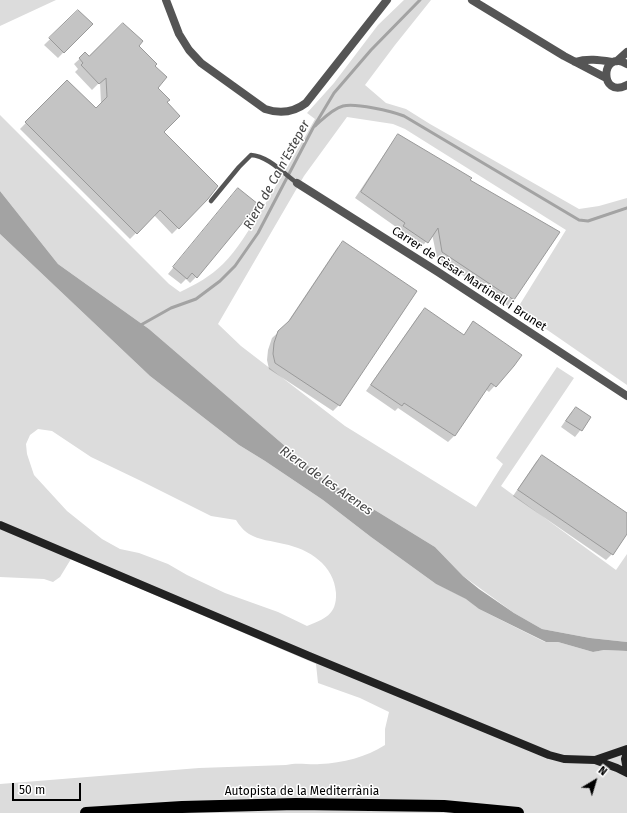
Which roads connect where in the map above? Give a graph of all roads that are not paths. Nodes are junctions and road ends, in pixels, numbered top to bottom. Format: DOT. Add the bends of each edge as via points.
graph roads {
  1 [pos="166,0"];
  2 [pos="387,0"];
  3 [pos="472,0"];
  4 [pos="627,52"];
  5 [pos="575,62"];
  6 [pos="615,62"];
  7 [pos="627,64"];
  8 [pos="606,78"];
  9 [pos="626,88"];
  10 [pos="297,183"];
  11 [pos="211,201"];
  12 [pos="627,396"];
  13 [pos="0,525"];
  14 [pos="627,749"];
  15 [pos="627,753"];
  16 [pos="595,760"];
  17 [pos="627,770"];
  18 [pos="627,773"];
  19 [pos="86,813"];
  20 [pos="518,813"];
  1 -- 2 [label="street" via="179,34 201,63 265,109 283,112 299,108 306,102"];
  3 -- 5 [label="street"];
  4 -- 6 [label="street"];
  5 -- 6 [label="street" via="585,59"];
  5 -- 8 [label="street"];
  6 -- 7 [label="street" via="622,61"];
  6 -- 8 [label="street" via="607,69"];
  8 -- 9 [label="street" via="614,87"];
  10 -- 11 [label="lane" via="259,156 251,155"];
  10 -- 12 [label="street, Carrer de Cèsar Martinell i Brunet"];
  13 -- 16 [label="main road" via="528,747 564,759"];
  14 -- 16 [label="main road"];
  15 -- 17 [label="main road"];
  16 -- 18 [label="main road"];
  19 -- 20 [label="highway, Autopista de la Mediterrània" via="182,807 304,804 444,806"];
}
